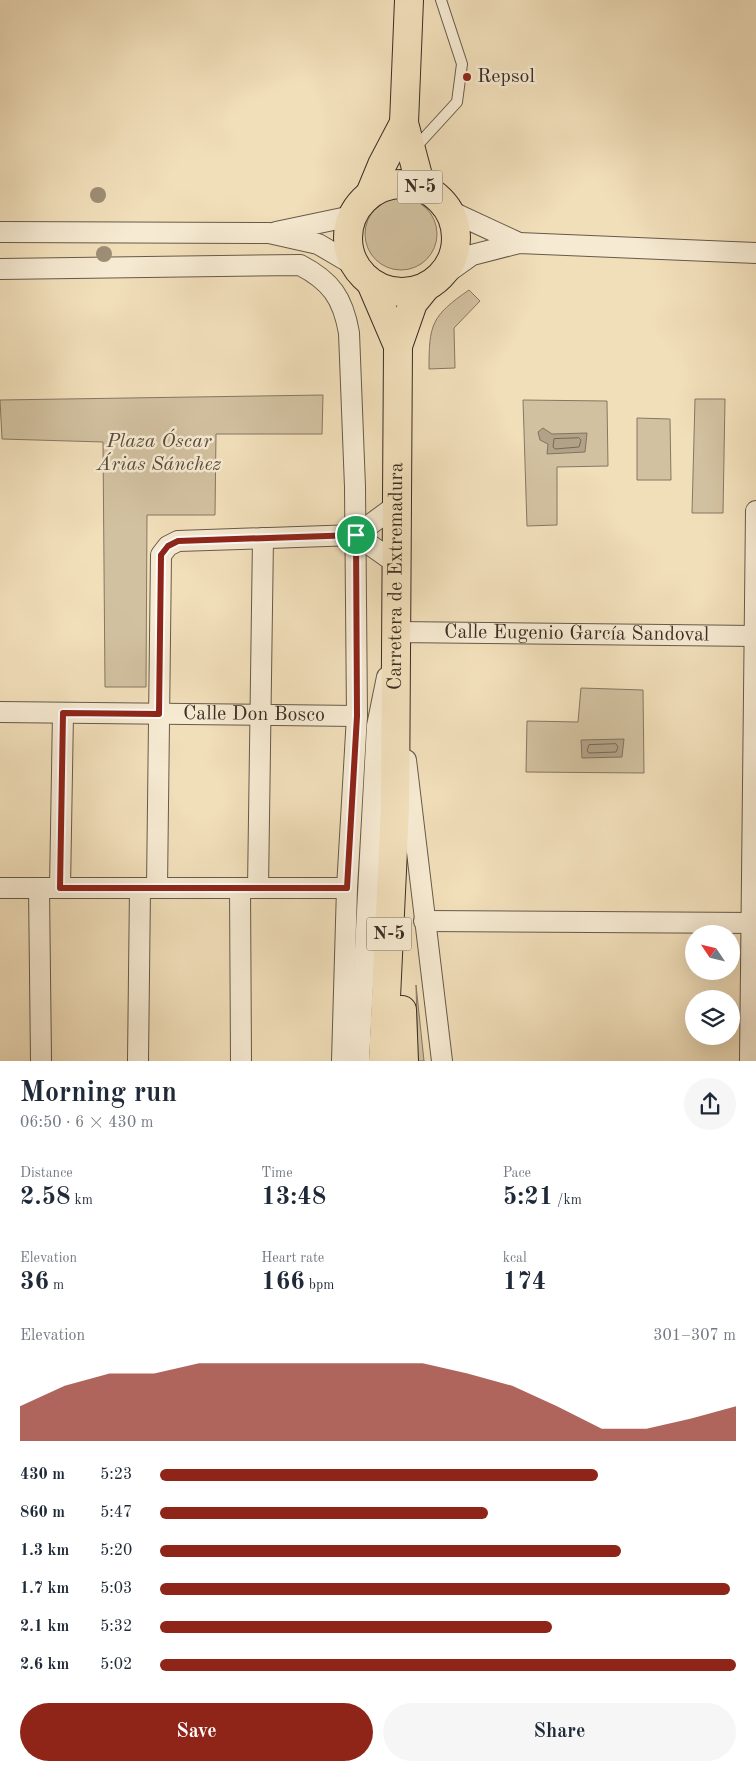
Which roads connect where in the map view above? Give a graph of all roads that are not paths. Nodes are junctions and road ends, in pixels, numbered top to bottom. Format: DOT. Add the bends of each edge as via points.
graph roads {
  1 [pos="409,0"];
  2 [pos="441,0"];
  3 [pos="404,123"];
  4 [pos="412,152"];
  5 [pos="421,187"];
  6 [pos="370,194"];
  7 [pos="448,210"];
  8 [pos="352,216"];
  9 [pos="0,232"];
  10 [pos="269,234"];
  11 [pos="519,243"];
  12 [pos="756,253"];
  13 [pos="0,269"];
  14 [pos="363,274"];
  15 [pos="433,282"];
  16 [pos="398,346"];
  17 [pos="398,504"];
  18 [pos="756,511"];
  19 [pos="356,535"];
  20 [pos="263,538"];
  21 [pos="397,564"];
  22 [pos="397,632"];
  23 [pos="755,636"];
  24 [pos="396,670"];
  25 [pos="0,712"];
  26 [pos="63,713"];
  27 [pos="159,714"];
  28 [pos="260,715"];
  29 [pos="357,716"];
  30 [pos="395,807"];
  31 [pos="0,888"];
  32 [pos="39,888"];
  33 [pos="60,888"];
  34 [pos="149,888"];
  35 [pos="249,888"];
  36 [pos="347,888"];
  37 [pos="424,921"];
  38 [pos="754,923"];
  39 [pos="41,1061"];
  40 [pos="138,1061"];
  41 [pos="241,1061"];
  42 [pos="342,1061"];
  43 [pos="359,1061"];
  44 [pos="383,1061"];
  45 [pos="404,1061"];
  46 [pos="442,1061"];
  47 [pos="750,1061"];
  1 -- 3 [label="highway, Carretera de Extremadura / N-5"];
  2 -- 4 [label="lane" via="462,64 458,102"];
  3 -- 4 [label="highway, Carretera de Extremadura / N-5"];
  3 -- 6 [label="highway, Carretera de Extremadura / N-5"];
  4 -- 5 [label="highway, Carretera de Extremadura / N-5"];
  5 -- 6 [label="highway, Carretera de Extremadura / N-5" via="404,184 386,186"];
  5 -- 7 [label="highway, Carretera de Extremadura / N-5" via="437,196"];
  6 -- 8 [label="highway, Carretera de Extremadura / N-5"];
  7 -- 11 [label="street"];
  7 -- 15 [label="highway, Carretera de Extremadura / N-5" via="455,226 456,244 451,262"];
  8 -- 10 [label="street"];
  8 -- 14 [label="highway, Carretera de Extremadura / N-5" via="348,241"];
  9 -- 10 [label="street"];
  10 -- 14 [label="street" via="318,244"];
  11 -- 12 [label="street"];
  11 -- 15 [label="street" via="472,255"];
  13 -- 19 [label="street" via="300,265 320,276 333,290 349,333"];
  14 -- 15 [label="highway" via="398,293 412,292"];
  14 -- 16 [label="highway, Carretera de Extremadura / N-5"];
  15 -- 16 [label="highway, Carretera de Extremadura / N-5" via="413,303"];
  16 -- 17 [label="highway, Carretera de Extremadura / N-5"];
  17 -- 19 [label="street"];
  17 -- 21 [label="highway, Carretera de Extremadura / N-5"];
  18 -- 23 [label="street"];
  19 -- 20 [label="street"];
  19 -- 21 [label="street"];
  19 -- 29 [label="street"];
  20 -- 27 [label="street" via="178,541 161,555"];
  20 -- 28 [label="street"];
  21 -- 22 [label="highway, Carretera de Extremadura / N-5"];
  22 -- 23 [label="street, Calle Eugenio García Sandoval"];
  22 -- 24 [label="highway, Carretera de Extremadura / N-5"];
  22 -- 43 [label="street" via="377,726"];
  23 -- 38 [label="street"];
  24 -- 30 [label="highway, Carretera de Extremadura / N-5"];
  24 -- 37 [label="street"];
  25 -- 26 [label="street, Calle Don Bosco"];
  26 -- 27 [label="street, Calle Don Bosco"];
  26 -- 33 [label="street"];
  27 -- 28 [label="street, Calle Don Bosco"];
  27 -- 34 [label="street"];
  28 -- 29 [label="street, Calle Don Bosco"];
  28 -- 35 [label="street"];
  29 -- 36 [label="street"];
  30 -- 44 [label="highway, Carretera de Extremadura / N-5"];
  30 -- 45 [label="highway, Carretera de Extremadura / N-5"];
  31 -- 32 [label="street"];
  32 -- 33 [label="street"];
  32 -- 39 [label="street"];
  33 -- 34 [label="street"];
  34 -- 35 [label="street"];
  34 -- 40 [label="street"];
  35 -- 36 [label="street"];
  35 -- 41 [label="street"];
  36 -- 42 [label="street"];
  37 -- 38 [label="street"];
  37 -- 46 [label="street"];
  38 -- 47 [label="street"];
}
